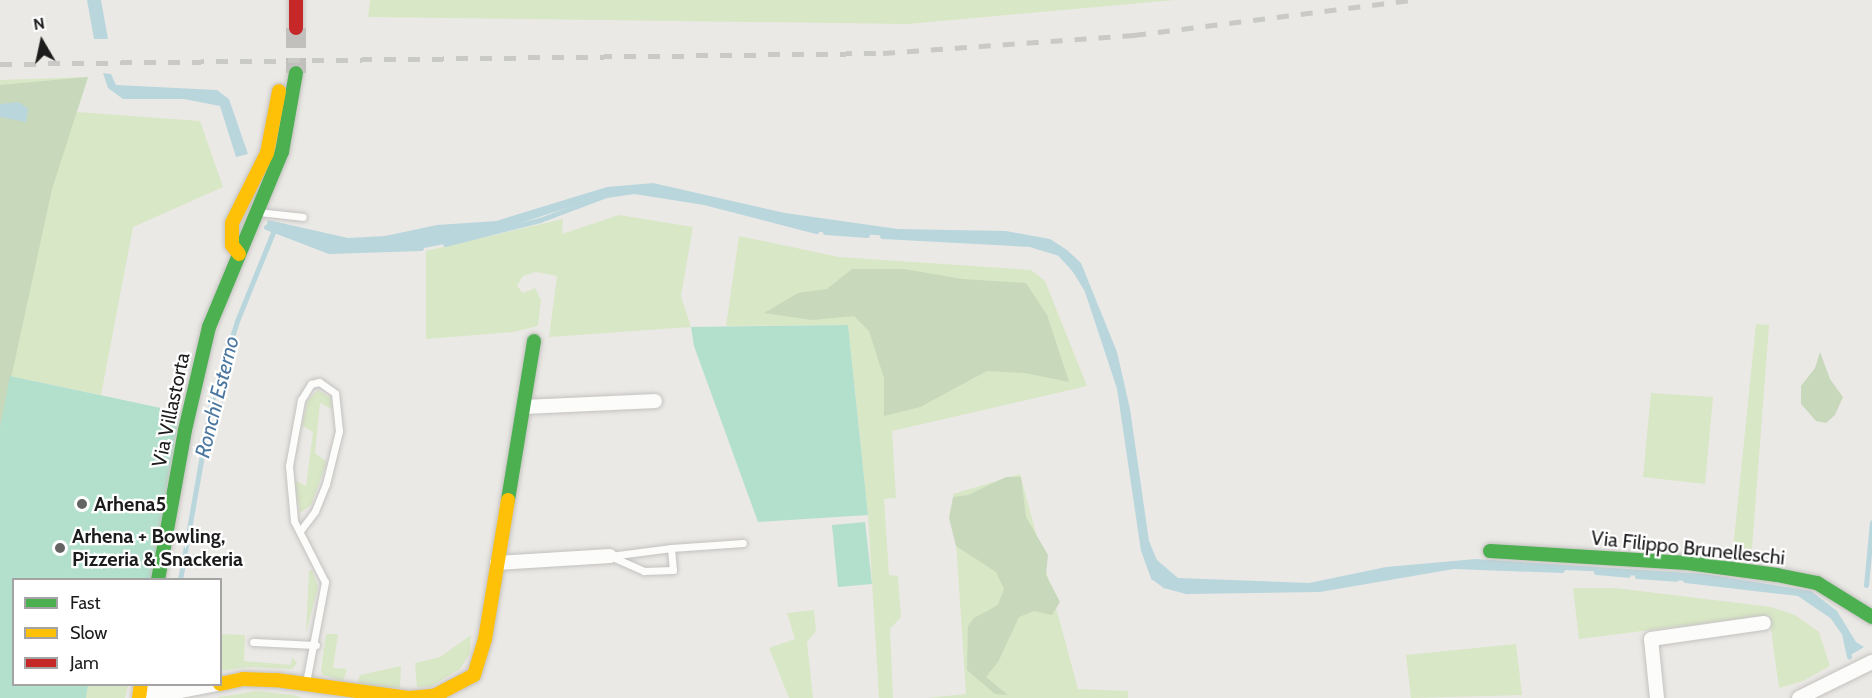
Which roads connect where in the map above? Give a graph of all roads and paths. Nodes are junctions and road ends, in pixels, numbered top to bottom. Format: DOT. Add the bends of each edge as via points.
graph roads {
  1 [pos="296,0"];
  2 [pos="296,28"];
  3 [pos="296,73"];
  4 [pos="279,91"];
  5 [pos="255,212"];
  6 [pos="303,217"];
  7 [pos="239,254"];
  8 [pos="534,341"];
  9 [pos="655,402"];
  10 [pos="525,407"];
  11 [pos="300,531"];
  12 [pos="743,543"];
  13 [pos="670,548"];
  14 [pos="1490,551"];
  15 [pos="610,556"];
  16 [pos="497,563"];
  17 [pos="158,578"];
  18 [pos="1872,617"];
  19 [pos="1764,623"];
  20 [pos="253,642"];
  21 [pos="316,645"];
  22 [pos="1868,664"];
  23 [pos="222,683"];
  24 [pos="208,686"];
  25 [pos="305,687"];
  26 [pos="140,691"];
  27 [pos="1658,698"];
  28 [pos="1799,698"];
  1 -- 2 [label="street"];
  3 -- 5 [label="street, Via Villastorta" via="282,152"];
  4 -- 7 [label="street" via="267,153 232,223 232,244"];
  5 -- 6 [label="lane"];
  5 -- 7 [label="street, Via Villastorta"];
  7 -- 17 [label="street, Via Villastorta" via="209,327 197,373"];
  8 -- 10 [label="street"];
  9 -- 10 [label="street"];
  10 -- 16 [label="street"];
  11 -- 11 [label="lane" via="315,511 326,484 339,431 335,393 319,382 311,384 300,399 289,466 290,494"];
  11 -- 21 [label="lane" via="326,582"];
  12 -- 13 [label="lane"];
  13 -- 15 [label="lane"];
  13 -- 15 [label="lane" via="673,570 644,570"];
  14 -- 18 [label="street, Via Filippo Brunelleschi" via="1688,563 1777,575 1817,583"];
  15 -- 16 [label="street"];
  16 -- 25 [label="street" via="485,639 474,675 434,696 409,698"];
  19 -- 27 [label="street" via="1651,639"];
  20 -- 21 [label="lane"];
  21 -- 25 [label="lane"];
  22 -- 28 [label="street"];
  23 -- 25 [label="street" via="243,679"];
  24 -- 26 [label="street" via="171,693"];
}
